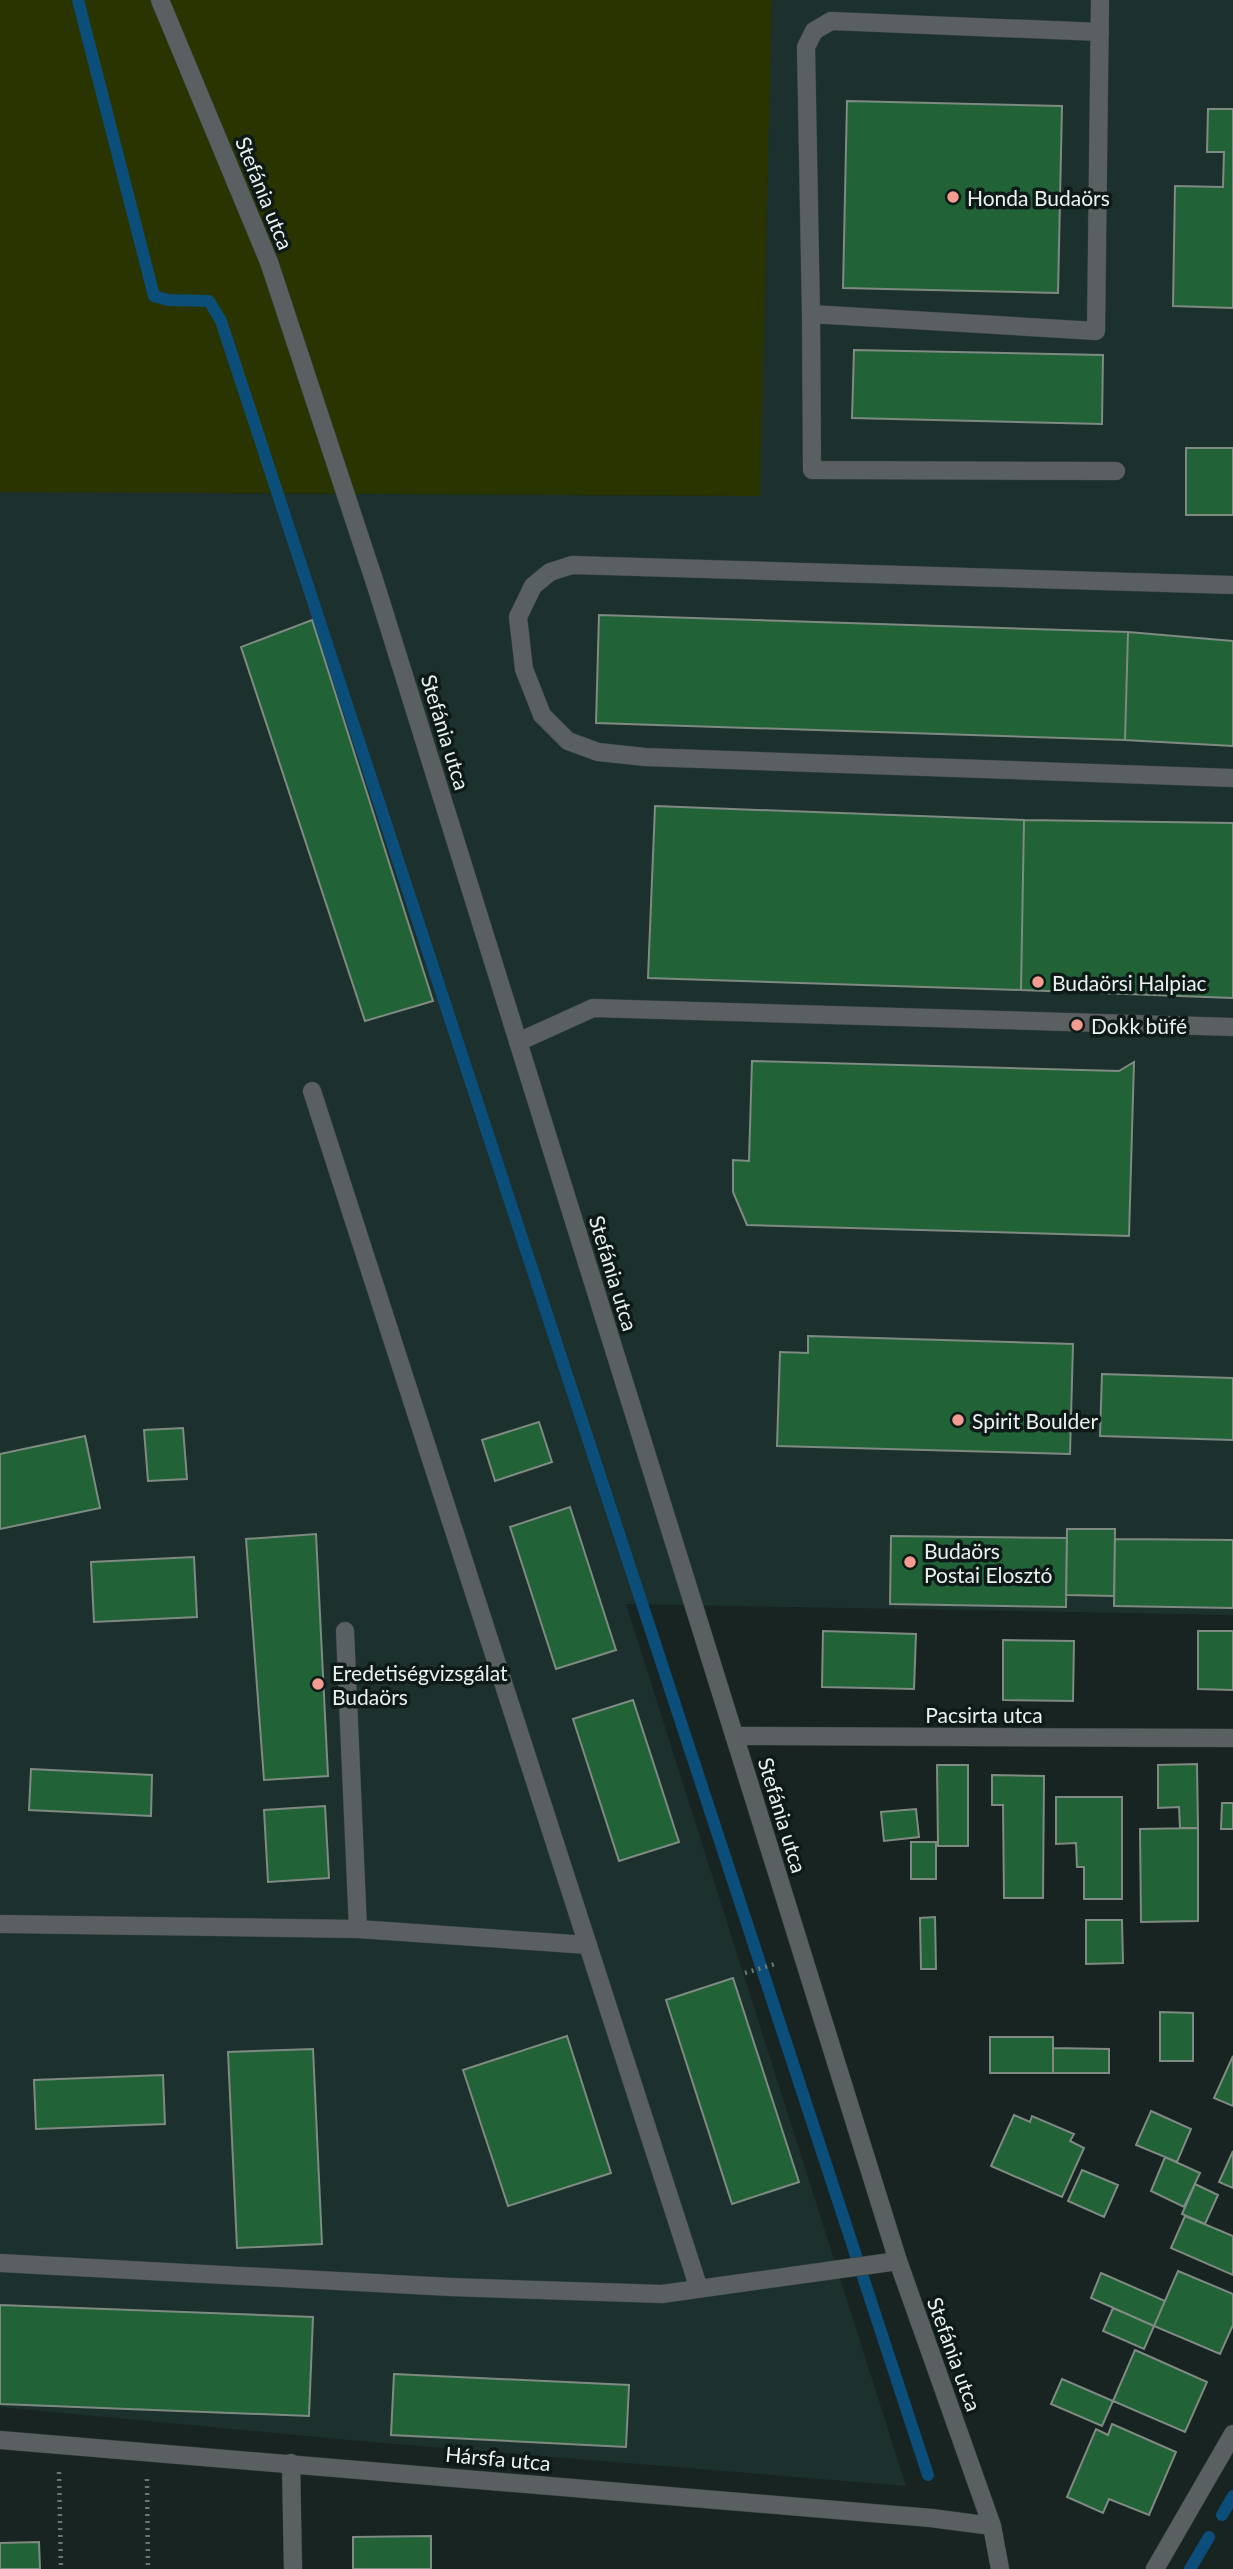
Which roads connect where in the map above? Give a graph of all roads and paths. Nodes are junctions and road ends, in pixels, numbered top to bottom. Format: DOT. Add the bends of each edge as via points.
graph roads {
  1 [pos="160,0"];
  2 [pos="1100,0"];
  3 [pos="1100,32"];
  4 [pos="811,314"];
  5 [pos="1116,471"];
  6 [pos="1233,585"];
  7 [pos="1233,778"];
  8 [pos="1233,1027"];
  9 [pos="518,1042"];
  10 [pos="312,1091"];
  11 [pos="345,1630"];
  12 [pos="734,1736"];
  13 [pos="1233,1738"];
  14 [pos="0,1924"];
  15 [pos="358,1929"];
  16 [pos="588,1945"];
  17 [pos="898,2261"];
  18 [pos="0,2263"];
  19 [pos="699,2289"];
  20 [pos="1233,2434"];
  21 [pos="0,2440"];
  22 [pos="59,2445"];
  23 [pos="146,2452"];
  24 [pos="291,2463"];
  25 [pos="992,2526"];
  26 [pos="61,2569"];
  27 [pos="148,2569"];
  28 [pos="293,2569"];
  29 [pos="1000,2569"];
  30 [pos="1155,2569"];
  1 -- 9 [label="street, Stefánia utca" via="269,261"];
  2 -- 3 [label="street"];
  3 -- 4 [label="street" via="831,21 814,31 806,47"];
  3 -- 4 [label="street" via="1096,331"];
  4 -- 5 [label="street" via="812,470"];
  6 -- 7 [label="street" via="572,565 550,572 533,586 518,617 524,669 542,715 568,741 598,752"];
  8 -- 9 [label="street" via="593,1008"];
  9 -- 12 [label="street, Stefánia utca"];
  10 -- 16 [label="street"];
  11 -- 15 [label="street"];
  12 -- 13 [label="street, Pacsirta utca"];
  12 -- 17 [label="street, Stefánia utca"];
  14 -- 15 [label="street"];
  15 -- 16 [label="street"];
  16 -- 19 [label="street"];
  17 -- 19 [label="street"];
  17 -- 25 [label="street, Stefánia utca"];
  18 -- 19 [label="street" via="450,2287 662,2294"];
  20 -- 30 [label="street"];
  21 -- 22 [label="street, Hársfa utca"];
  22 -- 23 [label="street, Hársfa utca"];
  22 -- 26 [label="path"];
  23 -- 24 [label="street, Hársfa utca"];
  23 -- 27 [label="path"];
  24 -- 25 [label="street, Hársfa utca"];
  24 -- 28 [label="street"];
  25 -- 29 [label="street, Stefánia utca"];
}
